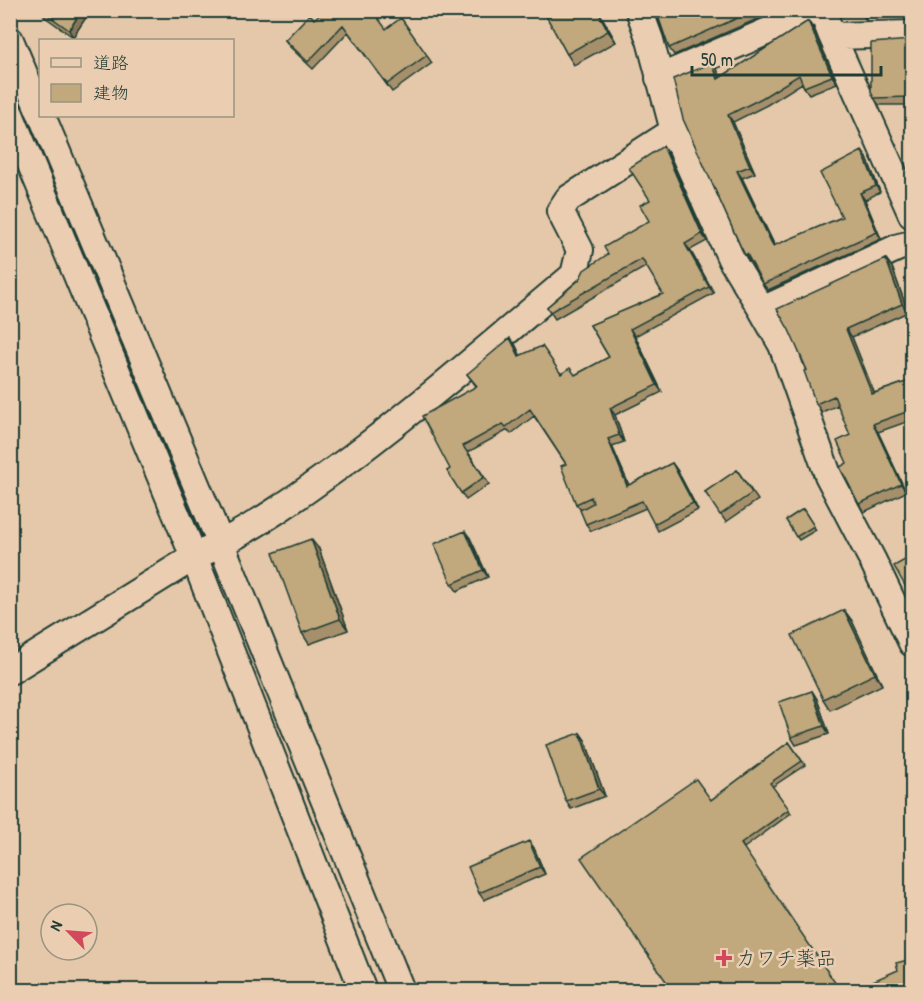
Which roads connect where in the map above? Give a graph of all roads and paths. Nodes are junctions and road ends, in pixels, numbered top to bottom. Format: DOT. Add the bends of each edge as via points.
graph roads {
  1 [pos="639,10"];
  2 [pos="817,10"];
  3 [pos="822,10"];
  4 [pos="912,34"];
  5 [pos="832,36"];
  6 [pos="10,40"];
  7 [pos="659,78"];
  8 [pos="39,109"];
  9 [pos="10,114"];
  10 [pos="42,117"];
  11 [pos="674,131"];
  12 [pos="912,214"];
  13 [pos="912,244"];
  14 [pos="762,310"];
  15 [pos="222,544"];
  16 [pos="194,557"];
  17 [pos="912,643"];
  18 [pos="10,671"];
  19 [pos="363,990"];
  20 [pos="401,990"];
  1 -- 7 [label="street"];
  2 -- 7 [label="street"];
  3 -- 5 [label="street"];
  4 -- 5 [label="street"];
  5 -- 12 [label="street"];
  6 -- 8 [label="street"];
  7 -- 11 [label="street"];
  9 -- 16 [label="street"];
  10 -- 15 [label="street"];
  11 -- 14 [label="street" via="731,259"];
  11 -- 15 [label="street" via="568,199 560,211 580,250 574,275 397,423 303,494"];
  13 -- 14 [label="street" via="899,246"];
  14 -- 17 [label="street" via="782,345 828,475"];
  15 -- 16 [label="street"];
  15 -- 20 [label="street"];
  16 -- 18 [label="street"];
  16 -- 19 [label="street"];
}
